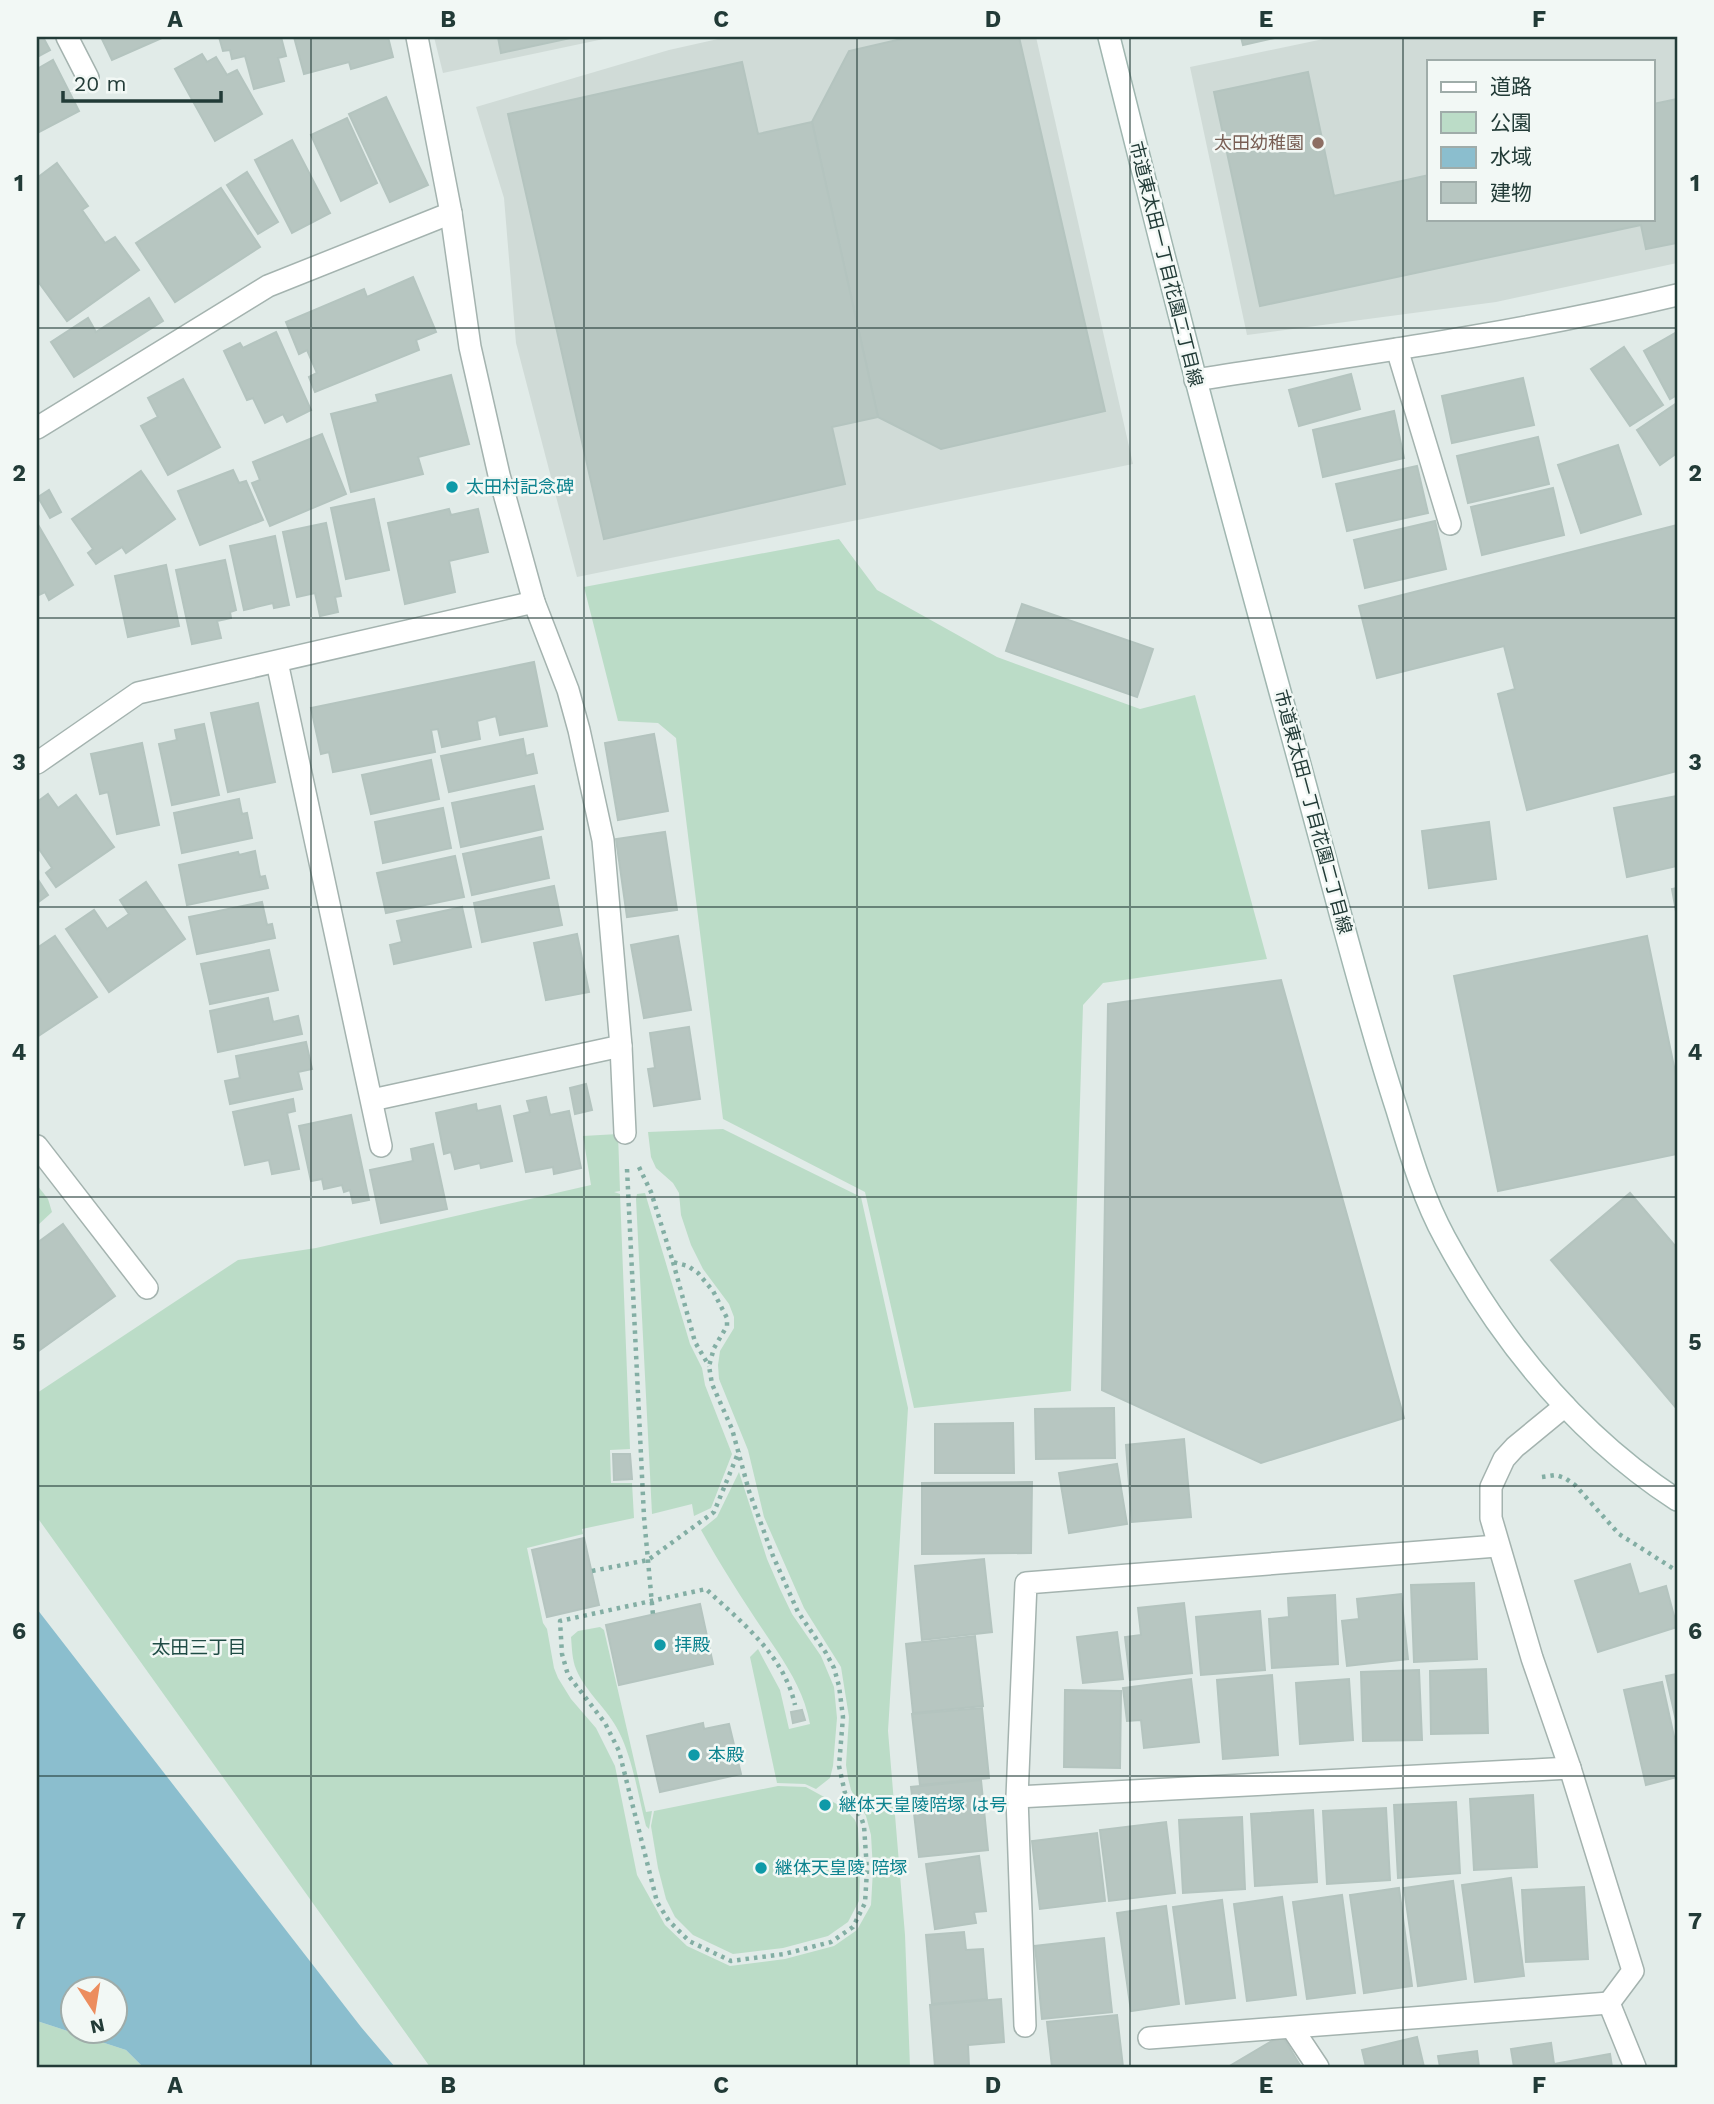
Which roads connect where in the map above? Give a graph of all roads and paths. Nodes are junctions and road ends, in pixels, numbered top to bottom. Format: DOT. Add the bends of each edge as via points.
graph roads {
  1 [pos="67,37"];
  2 [pos="418,37"];
  3 [pos="1109,37"];
  4 [pos="88,78"];
  5 [pos="451,213"];
  6 [pos="1677,295"];
  7 [pos="1397,349"];
  8 [pos="1195,380"];
  9 [pos="37,428"];
  10 [pos="1450,524"];
  11 [pos="534,602"];
  12 [pos="277,662"];
  13 [pos="37,763"];
  14 [pos="621,1046"];
  15 [pos="372,1100"];
  16 [pos="625,1139"];
  17 [pos="37,1146"];
  18 [pos="381,1146"];
  19 [pos="673,1262"];
  20 [pos="147,1288"];
  21 [pos="709,1366"];
  22 [pos="1564,1406"];
  23 [pos="739,1451"];
  24 [pos="1538,1479"];
  25 [pos="1677,1500"];
  26 [pos="1497,1546"];
  27 [pos="648,1560"];
  28 [pos="1677,1571"];
  29 [pos="592,1572"];
  30 [pos="651,1601"];
  31 [pos="653,1615"];
  32 [pos="795,1705"];
  33 [pos="1570,1769"];
  34 [pos="1017,1797"];
  35 [pos="1609,2003"];
  36 [pos="1025,2026"];
  37 [pos="1292,2028"];
  38 [pos="1149,2038"];
  39 [pos="1318,2067"];
  40 [pos="1635,2067"];
  1 -- 4 [label="street"];
  2 -- 5 [label="street"];
  3 -- 8 [label="street, 市道東太田一丁目花園二丁目線"];
  5 -- 9 [label="street" via="268,286"];
  5 -- 11 [label="street" via="470,347"];
  6 -- 7 [label="street" via="1598,314"];
  7 -- 8 [label="street"];
  7 -- 10 [label="street"];
  8 -- 22 [label="street, 市道東太田一丁目花園二丁目線" via="1352,958 1429,1206 1480,1298"];
  11 -- 12 [label="street"];
  11 -- 14 [label="street" via="568,691 603,840"];
  12 -- 13 [label="street" via="138,693"];
  12 -- 15 [label="street"];
  14 -- 15 [label="street"];
  14 -- 16 [label="street"];
  15 -- 18 [label="street"];
  16 -- 19 [label="path" via="651,1192"];
  16 -- 27 [label="path"];
  17 -- 20 [label="street"];
  19 -- 21 [label="path" via="695,1342"];
  19 -- 21 [label="path" via="698,1273 727,1318"];
  21 -- 23 [label="path"];
  22 -- 25 [label="street, 市道東太田一丁目花園二丁目線" via="1625,1464"];
  22 -- 26 [label="street" via="1515,1447 1496,1472 1489,1502"];
  23 -- 27 [label="path" via="715,1512"];
  23 -- 30 [label="path" via="773,1556 798,1612 827,1653 839,1686 841,1773 845,1793 864,1826 867,1870 865,1903 853,1927 831,1942 732,1961 690,1941 657,1902 619,1751 605,1723 568,1675 559,1628 560,1621"];
  24 -- 28 [label="path" via="1547,1475 1576,1485 1619,1534"];
  26 -- 33 [label="street"];
  26 -- 34 [label="street" via="1026,1583"];
  27 -- 29 [label="path"];
  27 -- 30 [label="path"];
  30 -- 31 [label="path"];
  30 -- 32 [label="path" via="706,1589 761,1641 786,1679"];
  33 -- 34 [label="street"];
  33 -- 35 [label="street" via="1633,1970"];
  34 -- 36 [label="street"];
  35 -- 37 [label="street"];
  35 -- 40 [label="street"];
  37 -- 38 [label="street"];
  37 -- 39 [label="street"];
}
